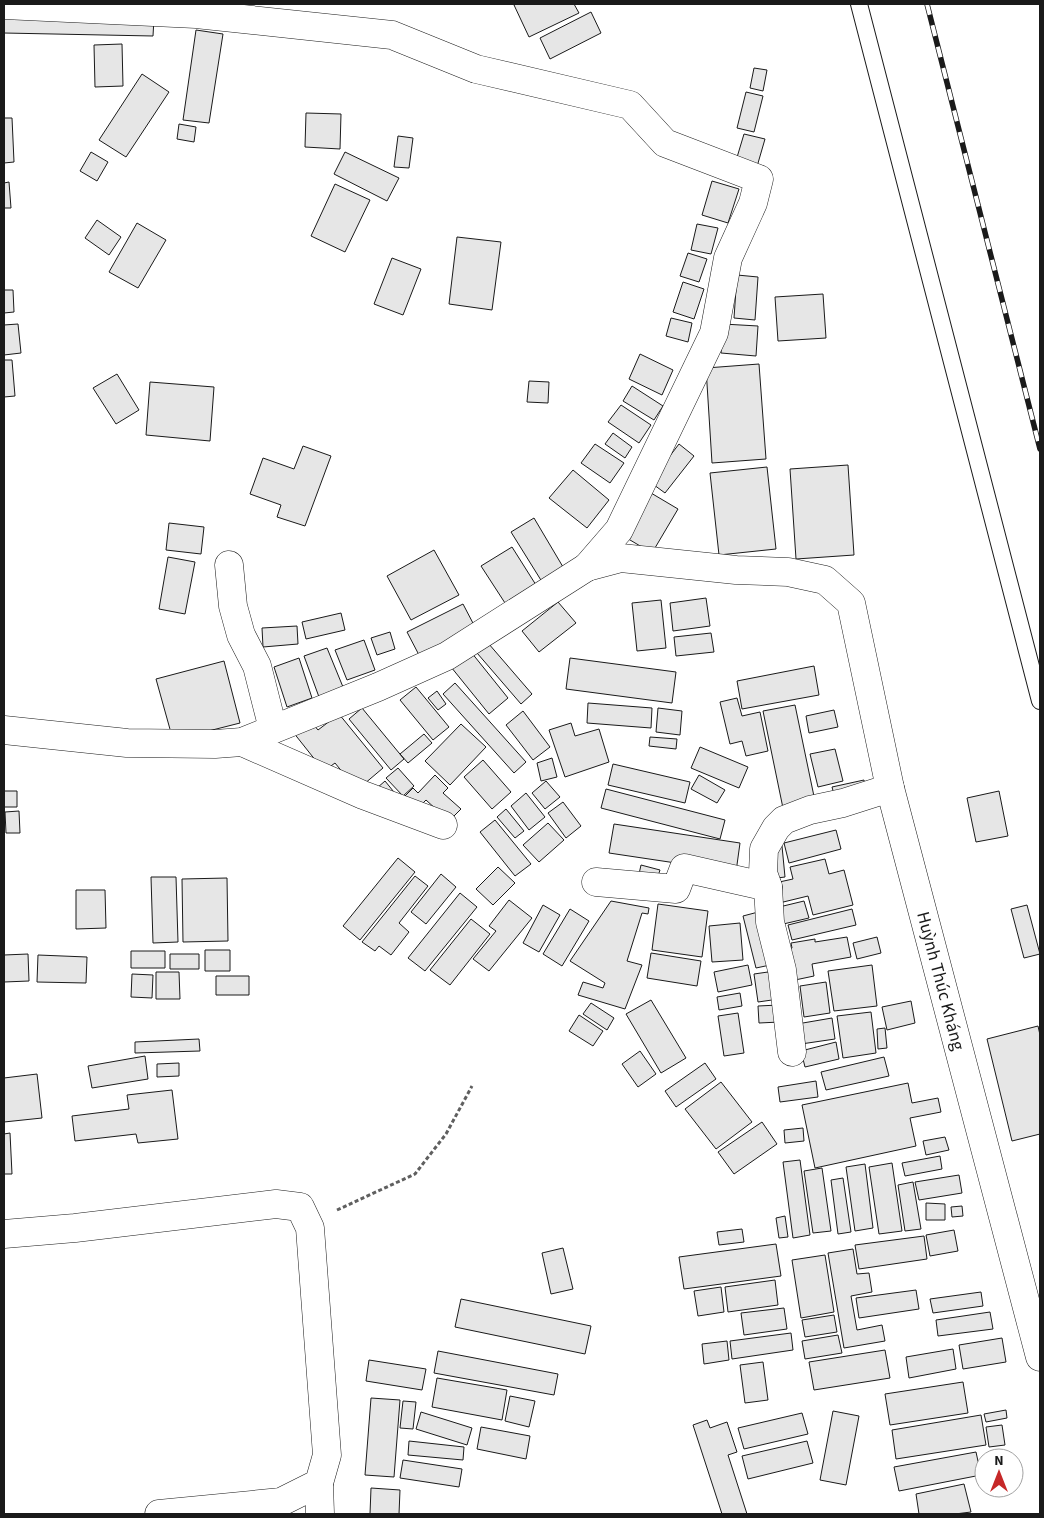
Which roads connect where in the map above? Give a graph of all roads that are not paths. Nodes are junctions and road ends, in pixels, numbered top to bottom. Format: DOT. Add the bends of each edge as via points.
graph roads {
  1 [pos="4,4"];
  2 [pos="859,4"];
  3 [pos="229,565"];
  4 [pos="587,567"];
  5 [pos="1040,701"];
  6 [pos="273,729"];
  7 [pos="4,730"];
  8 [pos="242,742"];
  9 [pos="890,788"];
  10 [pos="443,825"];
  11 [pos="596,882"];
  12 [pos="768,887"];
  13 [pos="792,1052"];
  14 [pos="4,1234"];
  15 [pos="1040,1357"];
  16 [pos="319,1483"];
  17 [pos="159,1514"];
  18 [pos="320,1514"];
  1 -- 4 [label="street" via="196,14 392,35 476,69 630,105 665,143 759,179 753,203 728,258 714,333 619,530"];
  2 -- 5 [label="lane"];
  3 -- 6 [label="street" via="233,606 241,635 257,666"];
  4 -- 6 [label="street" via="447,656"];
  4 -- 9 [label="street, Huỳnh Thúc Kháng" via="621,558 788,572 825,580 851,603"];
  6 -- 8 [label="street"];
  7 -- 8 [label="street" via="127,743"];
  8 -- 10 [label="street" via="363,795"];
  9 -- 12 [label="street" via="784,820 764,849 763,873"];
  9 -- 15 [label="street, Huỳnh Thúc Kháng"];
  11 -- 12 [label="street" via="676,889 684,868"];
  12 -- 13 [label="street" via="770,922 782,970"];
  14 -- 16 [label="street" via="276,1204 300,1207 310,1228 327,1454"];
  16 -- 17 [label="street" via="281,1502"];
  16 -- 18 [label="street"];
}
